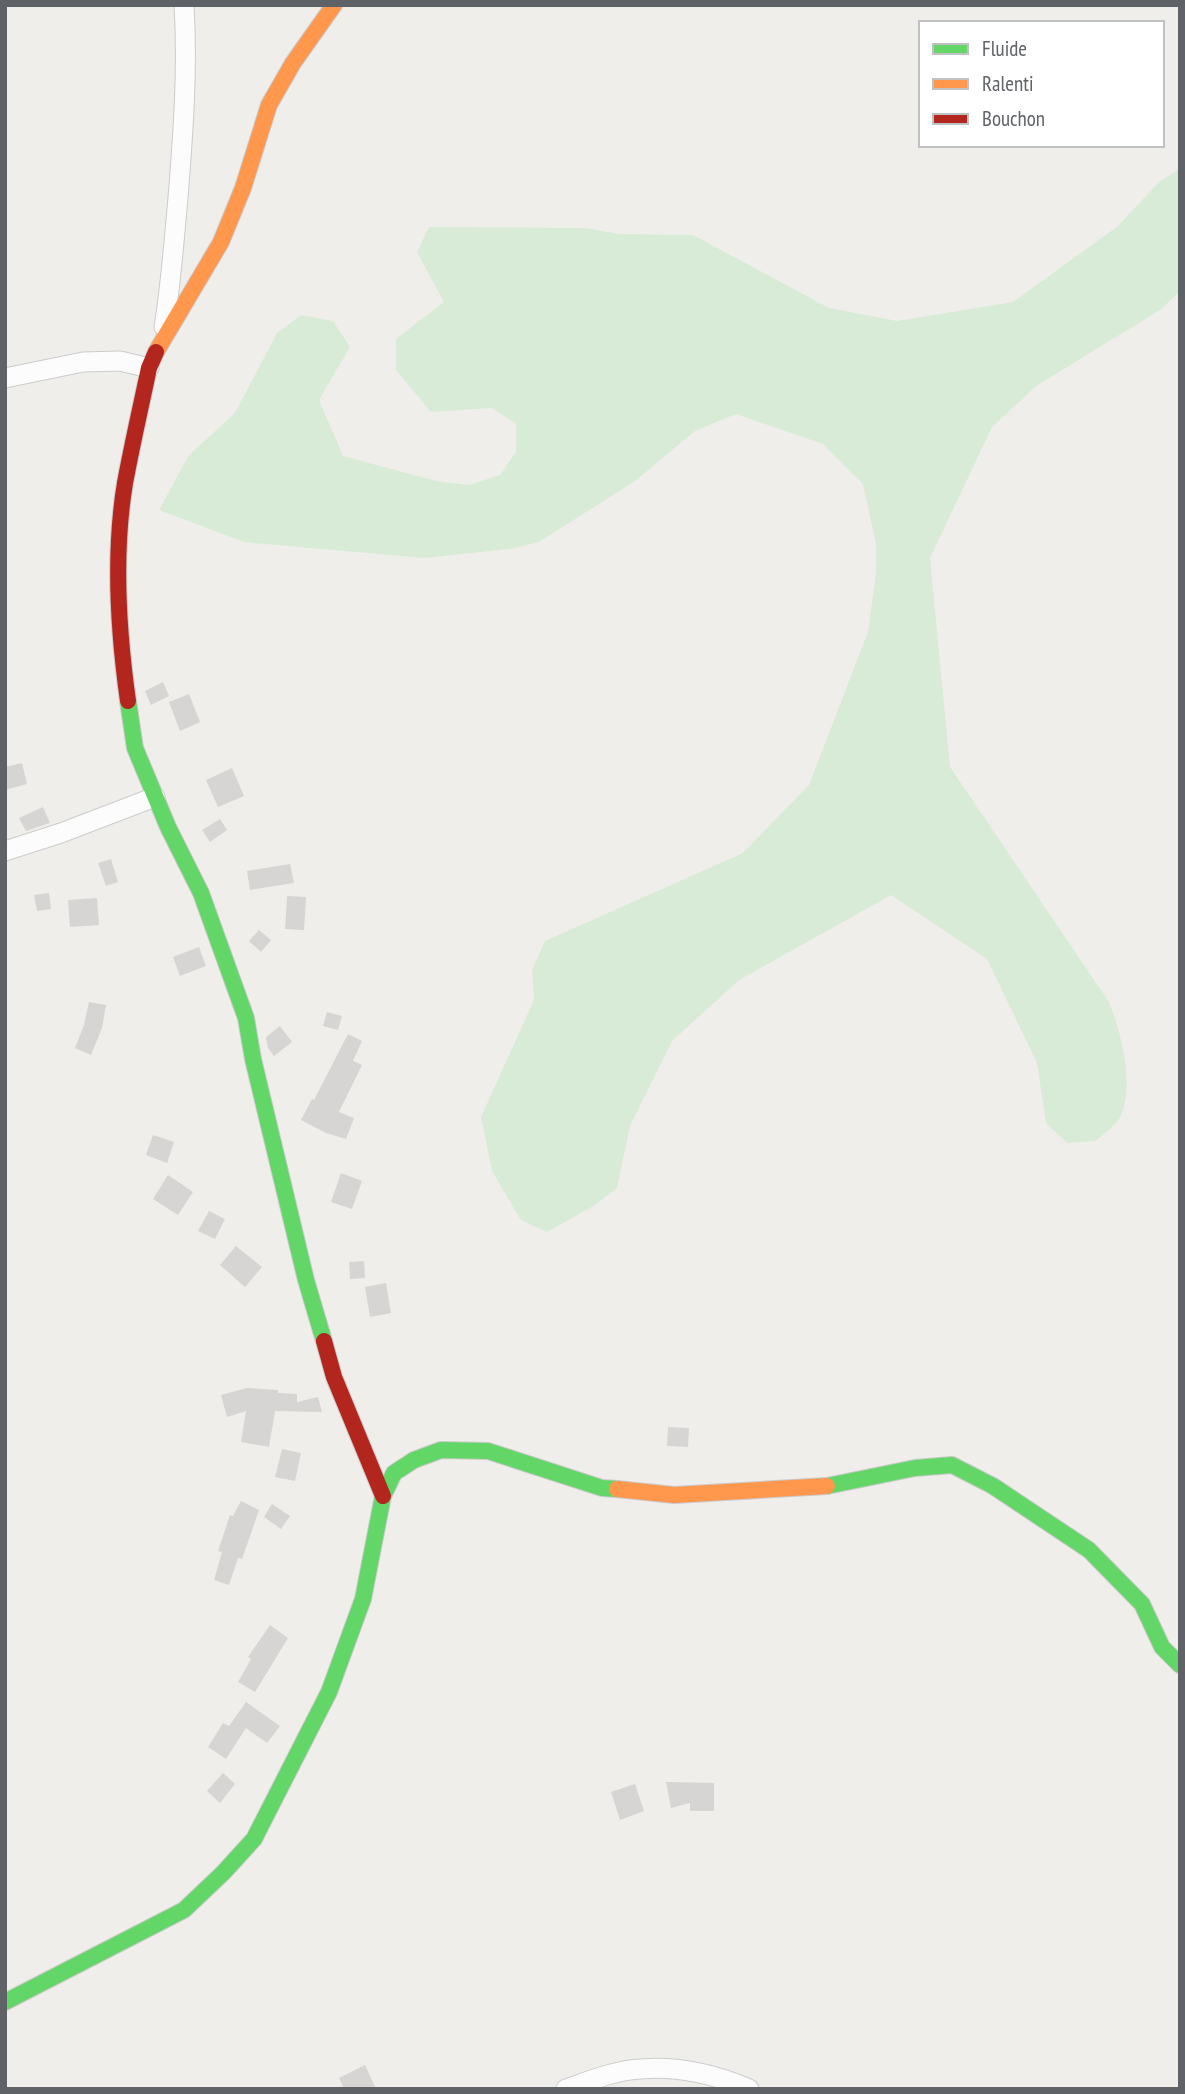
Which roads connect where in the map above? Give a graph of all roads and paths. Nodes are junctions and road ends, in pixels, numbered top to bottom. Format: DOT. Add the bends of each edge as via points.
graph roads {
  1 [pos="184,5"];
  2 [pos="334,5"];
  3 [pos="161,342"];
  4 [pos="149,368"];
  5 [pos="5,378"];
  6 [pos="155,797"];
  7 [pos="5,851"];
  8 [pos="383,1496"];
  9 [pos="1180,1665"];
  10 [pos="5,2002"];
  11 [pos="566,2089"];
  12 [pos="749,2089"];
  1 -- 3 [label="street" via="187,46 181,164"];
  2 -- 3 [label="street" via="270,104 221,242"];
  3 -- 4 [label="street"];
  4 -- 5 [label="street" via="83,362"];
  4 -- 6 [label="street" via="125,485 119,634 135,748"];
  6 -- 7 [label="street"];
  6 -- 8 [label="street" via="201,893 246,1018 306,1280 334,1377"];
  8 -- 9 [label="street" via="394,1473 441,1450 488,1451 602,1488 674,1495 831,1486 952,1465 993,1486 1089,1550 1142,1604 1162,1647"];
  8 -- 10 [label="street" via="363,1599 328,1692 254,1839 184,1910"];
  11 -- 12 [label="street" via="640,2068 689,2071"];
}
